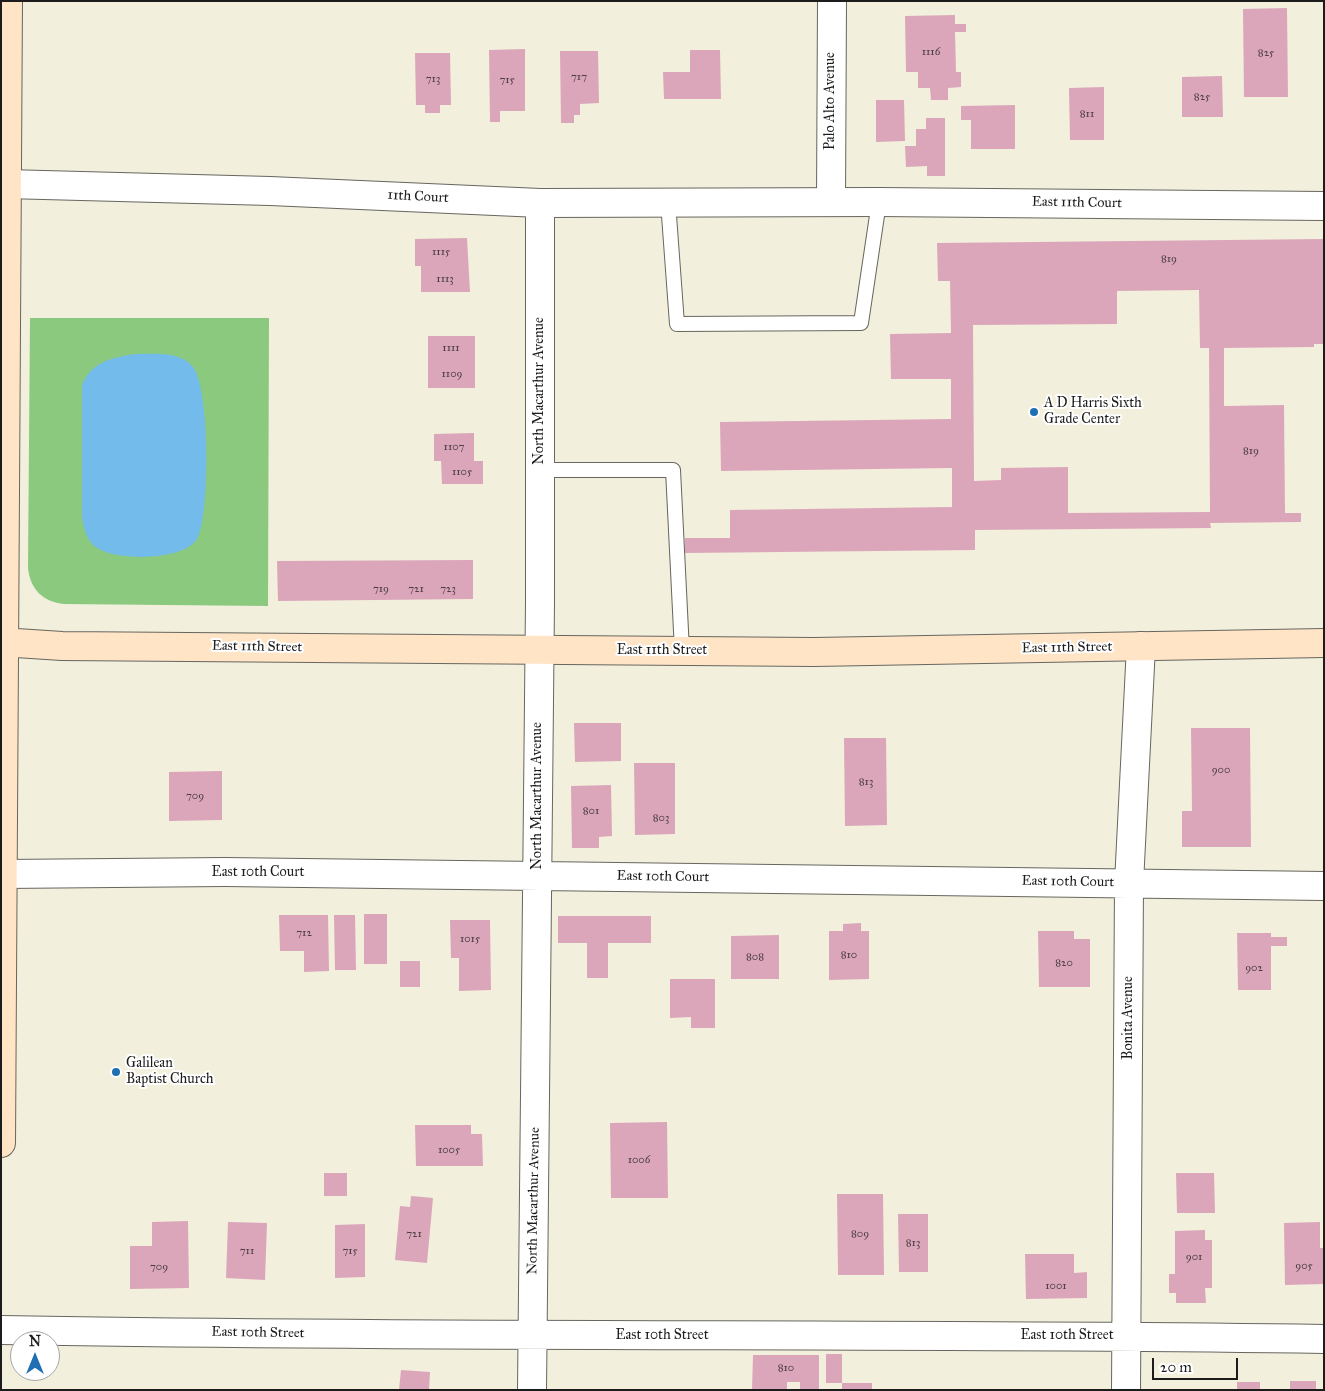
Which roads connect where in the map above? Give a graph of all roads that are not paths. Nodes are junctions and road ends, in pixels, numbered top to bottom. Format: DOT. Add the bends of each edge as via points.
graph roads {
  1 [pos="8,1"];
  2 [pos="832,1"];
  3 [pos="6,184"];
  4 [pos="668,202"];
  5 [pos="830,202"];
  6 [pos="879,202"];
  7 [pos="540,203"];
  8 [pos="1324,206"];
  9 [pos="540,470"];
  10 [pos="3,642"];
  11 [pos="1324,644"];
  12 [pos="1141,646"];
  13 [pos="539,650"];
  14 [pos="682,651"];
  15 [pos="3,874"];
  16 [pos="537,876"];
  17 [pos="1129,883"];
  18 [pos="1324,886"];
  19 [pos="1,1143"];
  20 [pos="1,1330"];
  21 [pos="533,1336"];
  22 [pos="1126,1336"];
  23 [pos="1324,1339"];
  24 [pos="532,1390"];
  25 [pos="1126,1390"];
  1 -- 3 [label="main road"];
  2 -- 5 [label="street, Palo Alto Avenue"];
  3 -- 7 [label="street, 11th Court" via="260,190"];
  3 -- 10 [label="main road"];
  4 -- 5 [label="street, 11th Court"];
  4 -- 6 [label="lane" via="676,324 862,323"];
  4 -- 7 [label="street, 11th Court"];
  5 -- 6 [label="street, East 11th Court"];
  6 -- 8 [label="street, East 11th Court"];
  7 -- 9 [label="street, North Macarthur Avenue"];
  9 -- 13 [label="street, North Macarthur Avenue"];
  9 -- 14 [label="lane" via="673,470"];
  10 -- 13 [label="main road, East 11th Street" via="62,646"];
  10 -- 15 [label="main road"];
  11 -- 12 [label="main road, East 11th Street"];
  12 -- 14 [label="main road, East 11th Street" via="913,651"];
  12 -- 17 [label="street, Bonita Avenue"];
  13 -- 14 [label="main road, East 11th Street"];
  13 -- 16 [label="street, North Macarthur Avenue"];
  15 -- 16 [label="street, East 10th Court" via="225,872"];
  15 -- 19 [label="main road"];
  16 -- 17 [label="street, East 10th Court"];
  16 -- 21 [label="street, North Macarthur Avenue"];
  17 -- 18 [label="street, East 10th Court"];
  17 -- 22 [label="street, Bonita Avenue"];
  20 -- 21 [label="street, East 10th Street"];
  21 -- 22 [label="street, East 10th Street"];
  21 -- 24 [label="street, North Macarthur Avenue"];
  22 -- 23 [label="street, East 10th Street"];
  22 -- 25 [label="street, Bonita Avenue"];
}
